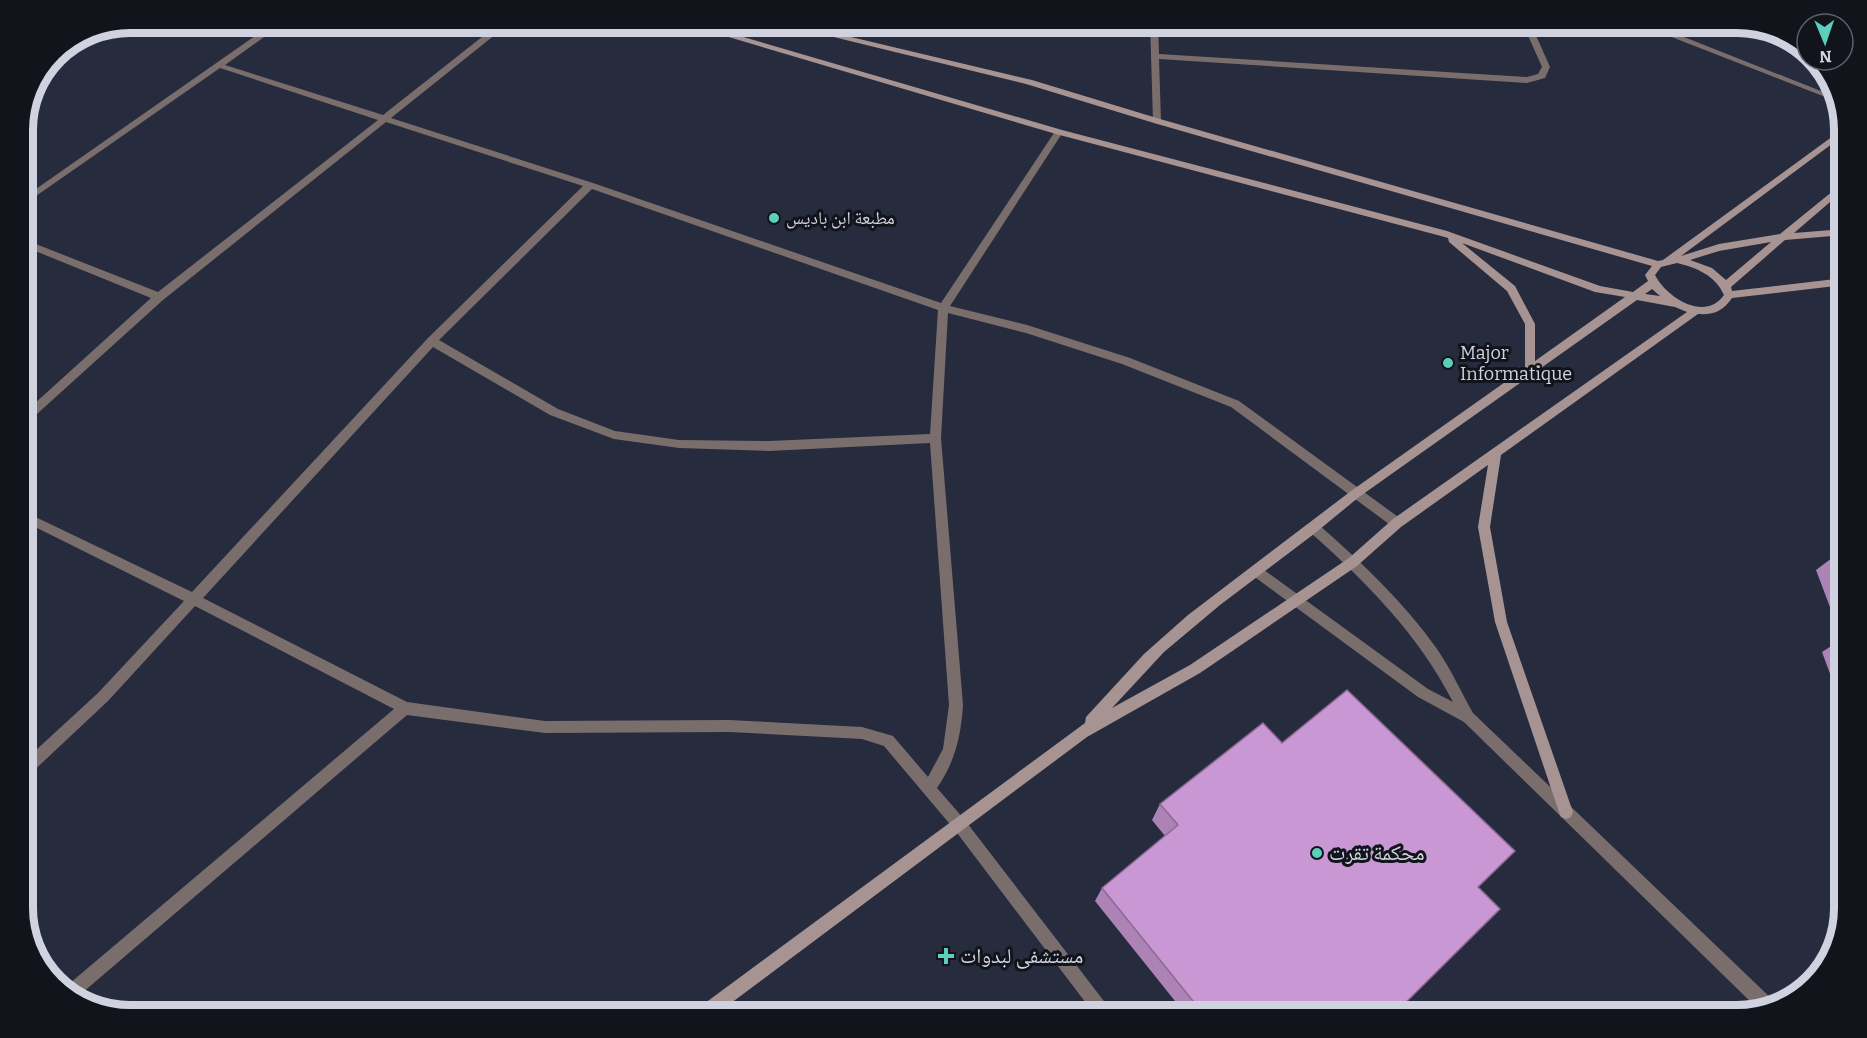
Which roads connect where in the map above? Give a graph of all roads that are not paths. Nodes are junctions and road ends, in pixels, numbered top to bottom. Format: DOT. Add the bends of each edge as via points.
graph roads {
  1 [pos="265,33"];
  2 [pos="493,33"];
  3 [pos="720,33"];
  4 [pos="822,33"];
  5 [pos="1155,33"];
  6 [pos="1531,33"];
  7 [pos="1665,33"];
  8 [pos="1157,56"];
  9 [pos="218,65"];
  10 [pos="1828,96"];
  11 [pos="382,120"];
  12 [pos="1157,121"];
  13 [pos="1059,132"];
  14 [pos="1834,138"];
  15 [pos="590,185"];
  16 [pos="1834,193"];
  17 [pos="33,195"];
  18 [pos="1834,233"];
  19 [pos="1444,234"];
  20 [pos="1784,237"];
  21 [pos="33,246"];
  22 [pos="1668,262"];
  23 [pos="1653,283"];
  24 [pos="1834,283"];
  25 [pos="1728,290"];
  26 [pos="159,297"];
  27 [pos="1633,297"];
  28 [pos="1675,303"];
  29 [pos="943,308"];
  30 [pos="1696,310"];
  31 [pos="432,341"];
  32 [pos="1530,368"];
  33 [pos="33,411"];
  34 [pos="935,438"];
  35 [pos="1496,452"];
  36 [pos="1355,494"];
  37 [pos="33,521"];
  38 [pos="1397,523"];
  39 [pos="1315,529"];
  40 [pos="1353,562"];
  41 [pos="1256,571"];
  42 [pos="195,600"];
  43 [pos="1296,601"];
  44 [pos="405,708"];
  45 [pos="1468,718"];
  46 [pos="1082,732"];
  47 [pos="33,762"];
  48 [pos="929,787"];
  49 [pos="1566,813"];
  50 [pos="959,824"];
  51 [pos="76,988"];
  52 [pos="1763,1002"];
  53 [pos="718,1005"];
  54 [pos="1096,1005"];
  1 -- 9 [label="street"];
  2 -- 11 [label="street"];
  3 -- 13 [label="main road"];
  4 -- 12 [label="main road" via="1029,82"];
  5 -- 8 [label="street"];
  6 -- 8 [label="street" via="1546,67 1542,76 1527,80"];
  7 -- 10 [label="street"];
  8 -- 12 [label="street"];
  9 -- 11 [label="street"];
  9 -- 17 [label="street"];
  11 -- 15 [label="street"];
  11 -- 26 [label="street"];
  12 -- 22 [label="main road"];
  13 -- 19 [label="main road"];
  13 -- 29 [label="street"];
  14 -- 22 [label="main road"];
  15 -- 29 [label="street"];
  15 -- 31 [label="street"];
  16 -- 20 [label="main road"];
  18 -- 20 [label="main road"];
  19 -- 27 [label="main road" via="1599,289"];
  19 -- 32 [label="main road" via="1511,289 1530,324"];
  20 -- 22 [label="main road" via="1704,250"];
  20 -- 25 [label="main road"];
  21 -- 26 [label="street"];
  22 -- 23 [label="main road" via="1650,275"];
  22 -- 25 [label="main road" via="1712,272"];
  23 -- 27 [label="main road"];
  23 -- 28 [label="main road"];
  24 -- 25 [label="main road"];
  25 -- 30 [label="main road" via="1720,308"];
  26 -- 33 [label="street"];
  27 -- 28 [label="main road"];
  27 -- 32 [label="main road"];
  28 -- 30 [label="main road"];
  29 -- 34 [label="street"];
  29 -- 36 [label="street" via="1027,329 1126,361 1235,404"];
  30 -- 35 [label="main road"];
  31 -- 34 [label="street" via="554,412 614,435 679,444 769,446"];
  31 -- 42 [label="street"];
  32 -- 36 [label="main road"];
  34 -- 48 [label="street" via="956,705 950,756"];
  35 -- 38 [label="main road"];
  35 -- 49 [label="main road" via="1484,527 1501,622"];
  36 -- 38 [label="street"];
  36 -- 39 [label="main road"];
  37 -- 42 [label="street"];
  38 -- 40 [label="main road"];
  39 -- 40 [label="street"];
  39 -- 41 [label="main road"];
  40 -- 43 [label="main road"];
  40 -- 45 [label="street" via="1434,655"];
  41 -- 43 [label="street"];
  41 -- 46 [label="main road" via="1169,639"];
  42 -- 44 [label="street"];
  42 -- 47 [label="street" via="103,697"];
  43 -- 45 [label="street" via="1423,693"];
  43 -- 46 [label="main road" via="1195,669"];
  44 -- 48 [label="street" via="546,726 729,726 862,733 888,741"];
  44 -- 51 [label="street"];
  45 -- 49 [label="street"];
  46 -- 50 [label="main road"];
  48 -- 50 [label="street"];
  49 -- 52 [label="street"];
  50 -- 53 [label="main road"];
  50 -- 54 [label="street"];
}
